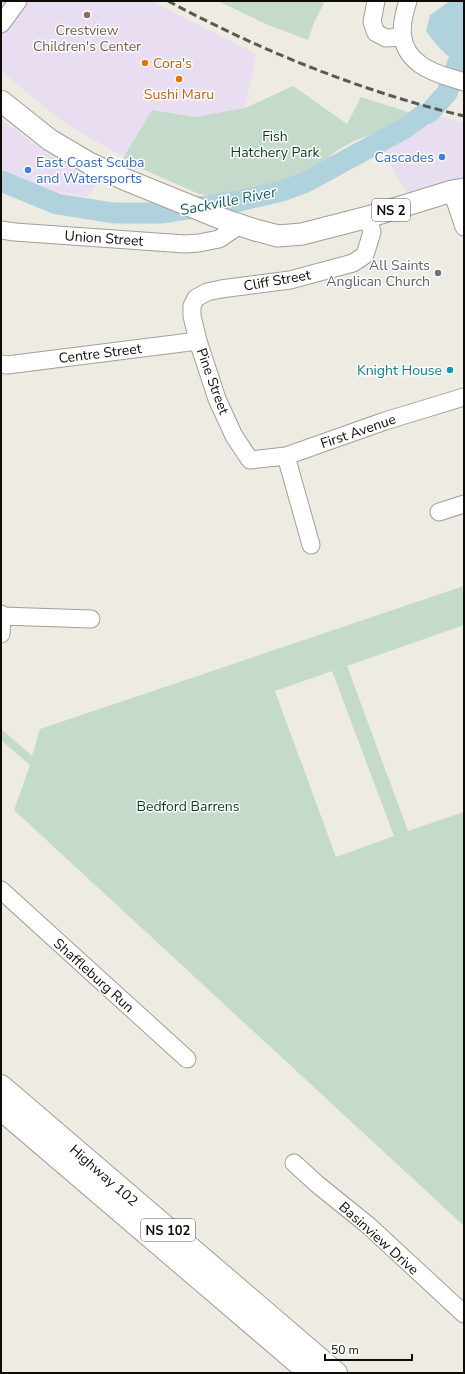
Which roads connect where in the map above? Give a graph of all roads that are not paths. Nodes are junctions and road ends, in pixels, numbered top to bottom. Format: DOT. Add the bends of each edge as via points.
graph roads {
  1 [pos="18,1"];
  2 [pos="376,1"];
  3 [pos="408,1"];
  4 [pos="1,24"];
  5 [pos="402,37"];
  6 [pos="464,82"];
  7 [pos="1,101"];
  8 [pos="458,190"];
  9 [pos="368,217"];
  10 [pos="232,222"];
  11 [pos="464,225"];
  12 [pos="1,230"];
  13 [pos="196,298"];
  14 [pos="198,341"];
  15 [pos="1,364"];
  16 [pos="464,397"];
  17 [pos="286,456"];
  18 [pos="250,460"];
  19 [pos="464,504"];
  20 [pos="438,512"];
  21 [pos="311,546"];
  22 [pos="2,615"];
  23 [pos="91,619"];
  24 [pos="1,634"];
  25 [pos="1,890"];
  26 [pos="187,1059"];
  27 [pos="1,1086"];
  28 [pos="1,1109"];
  29 [pos="294,1163"];
  30 [pos="464,1314"];
  31 [pos="310,1373"];
  32 [pos="336,1373"];
  1 -- 4 [label="street"];
  2 -- 5 [label="street" via="372,22 376,33 386,38"];
  3 -- 5 [label="street" via="402,18"];
  5 -- 6 [label="street" via="406,49 420,65"];
  7 -- 10 [label="main road, NS 2" via="50,140 89,163"];
  8 -- 9 [label="main road, NS 2"];
  8 -- 11 [label="street"];
  9 -- 10 [label="main road, NS 2" via="302,234 278,236"];
  9 -- 13 [label="street, Cliff Street" via="372,232 365,255 352,263 290,280 221,289"];
  10 -- 12 [label="street, Union Street" via="219,239 185,244"];
  13 -- 14 [label="street, Pine Street" via="192,306 192,316"];
  14 -- 15 [label="street, Centre Street"];
  14 -- 18 [label="street, Pine Street" via="217,399 234,436"];
  16 -- 17 [label="street, First Avenue" via="385,421"];
  17 -- 18 [label="street, First Avenue"];
  17 -- 21 [label="street"];
  19 -- 20 [label="street"];
  22 -- 23 [label="street"];
  22 -- 24 [label="street"];
  25 -- 26 [label="street, Shaffleburg Run"];
  27 -- 32 [label="highway, Highway 102 / NS 102"];
  28 -- 31 [label="highway, Highway 102 / NS 102"];
  29 -- 30 [label="street, Basinview Drive" via="369,1226"];
}
